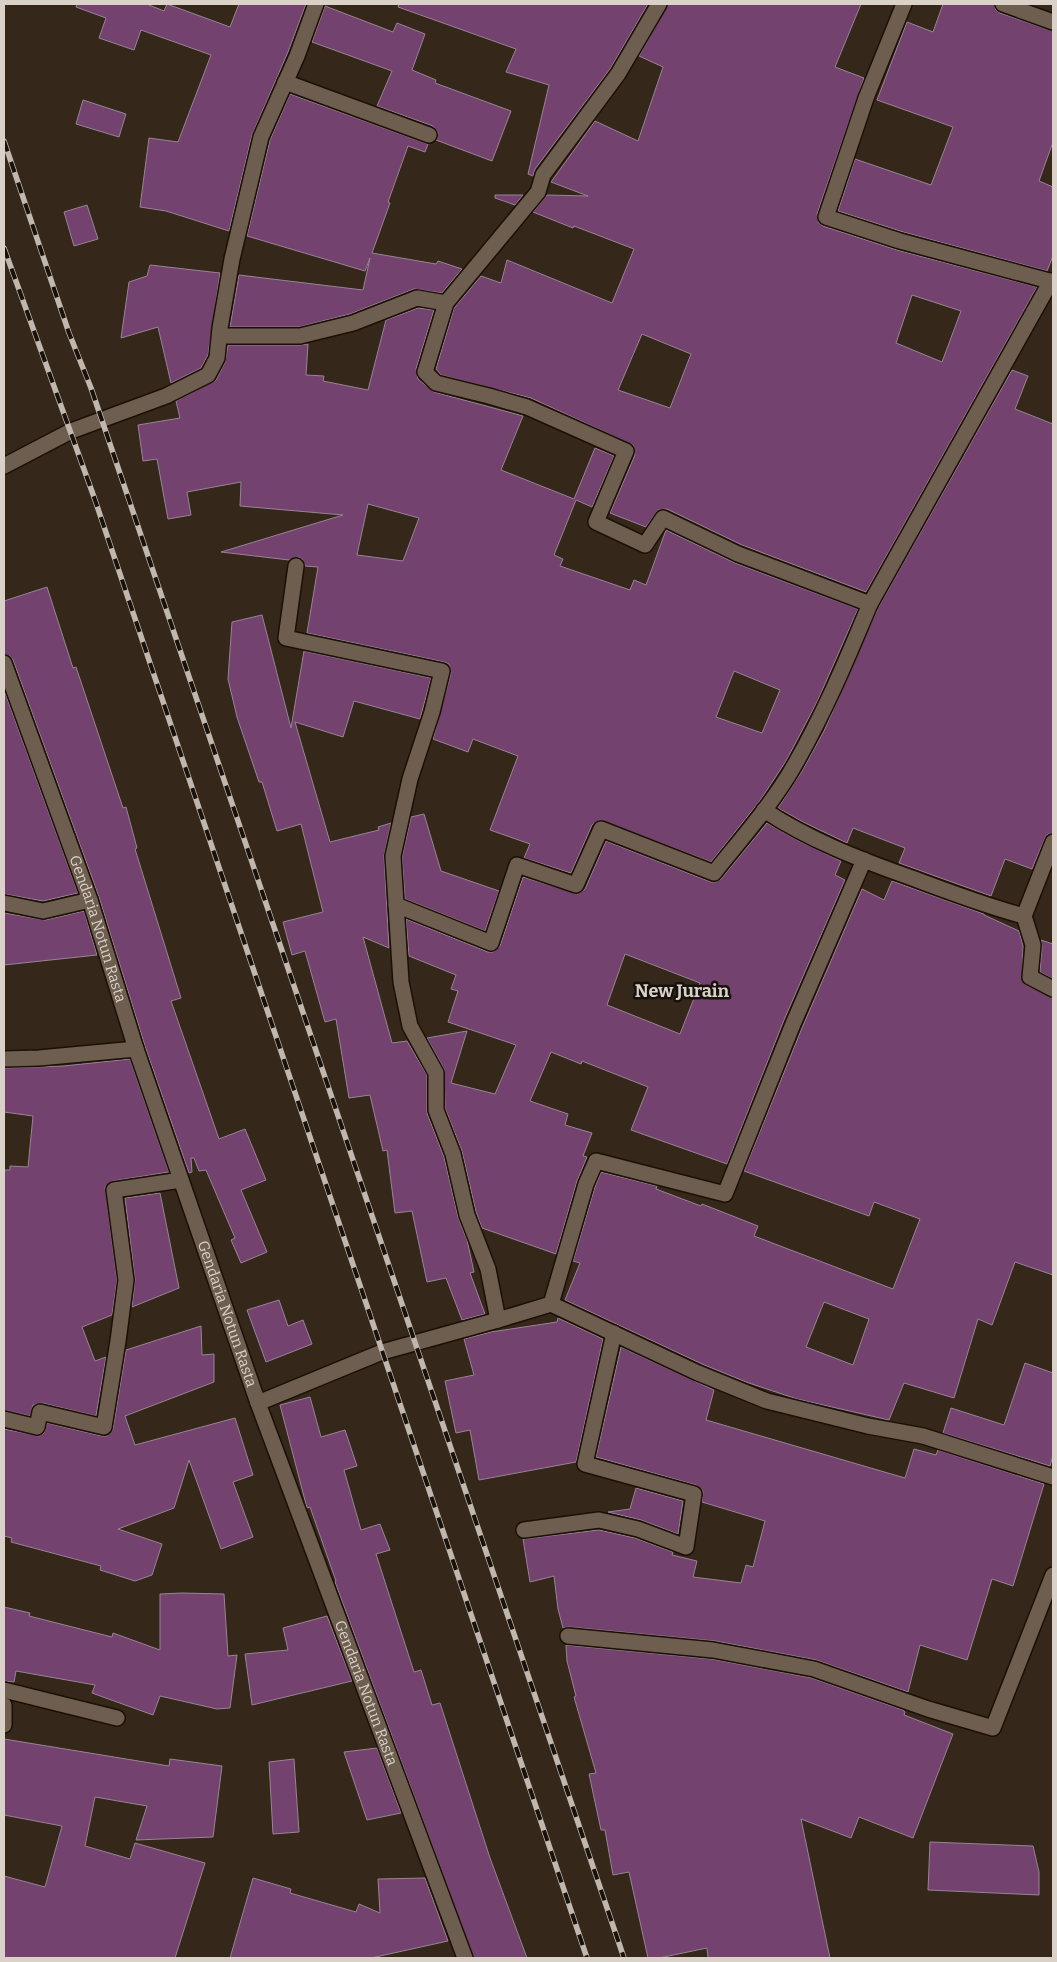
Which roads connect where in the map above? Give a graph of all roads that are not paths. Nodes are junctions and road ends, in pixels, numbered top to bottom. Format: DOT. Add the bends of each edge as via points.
graph roads {
  1 [pos="316,4"];
  2 [pos="659,4"];
  3 [pos="904,4"];
  4 [pos="1003,4"];
  5 [pos="1053,22"];
  6 [pos="285,82"];
  7 [pos="430,135"];
  8 [pos="1052,281"];
  9 [pos="446,303"];
  10 [pos="220,336"];
  11 [pos="4,466"];
  12 [pos="296,566"];
  13 [pos="870,604"];
  14 [pos="4,663"];
  15 [pos="764,810"];
  16 [pos="1053,842"];
  17 [pos="864,860"];
  18 [pos="90,900"];
  19 [pos="4,903"];
  20 [pos="396,905"];
  21 [pos="1024,916"];
  22 [pos="1053,989"];
  23 [pos="136,1050"];
  24 [pos="4,1059"];
  25 [pos="181,1180"];
  26 [pos="551,1304"];
  27 [pos="498,1320"];
  28 [pos="614,1334"];
  29 [pos="258,1403"];
  30 [pos="4,1419"];
  31 [pos="1053,1477"];
  32 [pos="524,1530"];
  33 [pos="1053,1575"];
  34 [pos="568,1636"];
  35 [pos="4,1690"];
  36 [pos="4,1705"];
  37 [pos="117,1718"];
  38 [pos="4,1725"];
  39 [pos="465,1958"];
  1 -- 6 [label="street"];
  2 -- 9 [label="street" via="618,74 544,175 538,192"];
  3 -- 8 [label="street" via="866,98 826,217 900,241"];
  4 -- 5 [label="street"];
  6 -- 7 [label="street"];
  6 -- 10 [label="street" via="261,137 232,259"];
  8 -- 13 [label="street"];
  9 -- 10 [label="street" via="417,298 353,323 300,336"];
  9 -- 13 [label="street" via="425,372 436,383 527,407 626,450 596,522 644,545 663,518 738,554"];
  10 -- 11 [label="street" via="217,358 208,375 166,396 70,431"];
  12 -- 20 [label="street" via="286,638 442,672 410,779 393,856"];
  13 -- 15 [label="street" via="835,686 802,751"];
  14 -- 18 [label="street, Gendaria Notun Rasta"];
  15 -- 17 [label="street" via="790,827"];
  15 -- 20 [label="street" via="714,873 601,828 576,885 517,865 491,943"];
  16 -- 21 [label="street"];
  17 -- 21 [label="street"];
  17 -- 26 [label="street" via="793,1024 725,1194 596,1161 586,1184"];
  18 -- 19 [label="street" via="43,911"];
  18 -- 23 [label="street, Gendaria Notun Rasta"];
  20 -- 27 [label="street" via="401,982 410,1026 436,1073 436,1110 453,1154 467,1214 488,1269"];
  21 -- 22 [label="street" via="1032,945 1030,976"];
  23 -- 24 [label="street"];
  23 -- 25 [label="street, Gendaria Notun Rasta"];
  25 -- 29 [label="street, Gendaria Notun Rasta"];
  25 -- 30 [label="street" via="114,1190 126,1280 104,1427 40,1412 37,1426"];
  26 -- 27 [label="street"];
  26 -- 28 [label="street"];
  27 -- 29 [label="street" via="382,1352"];
  28 -- 31 [label="street" via="767,1401 924,1436"];
  28 -- 32 [label="street" via="586,1464 694,1494 686,1547 599,1520"];
  29 -- 39 [label="street, Gendaria Notun Rasta"];
  33 -- 34 [label="street" via="993,1728 814,1669 713,1650"];
  35 -- 37 [label="street"];
  36 -- 38 [label="street"];
}
